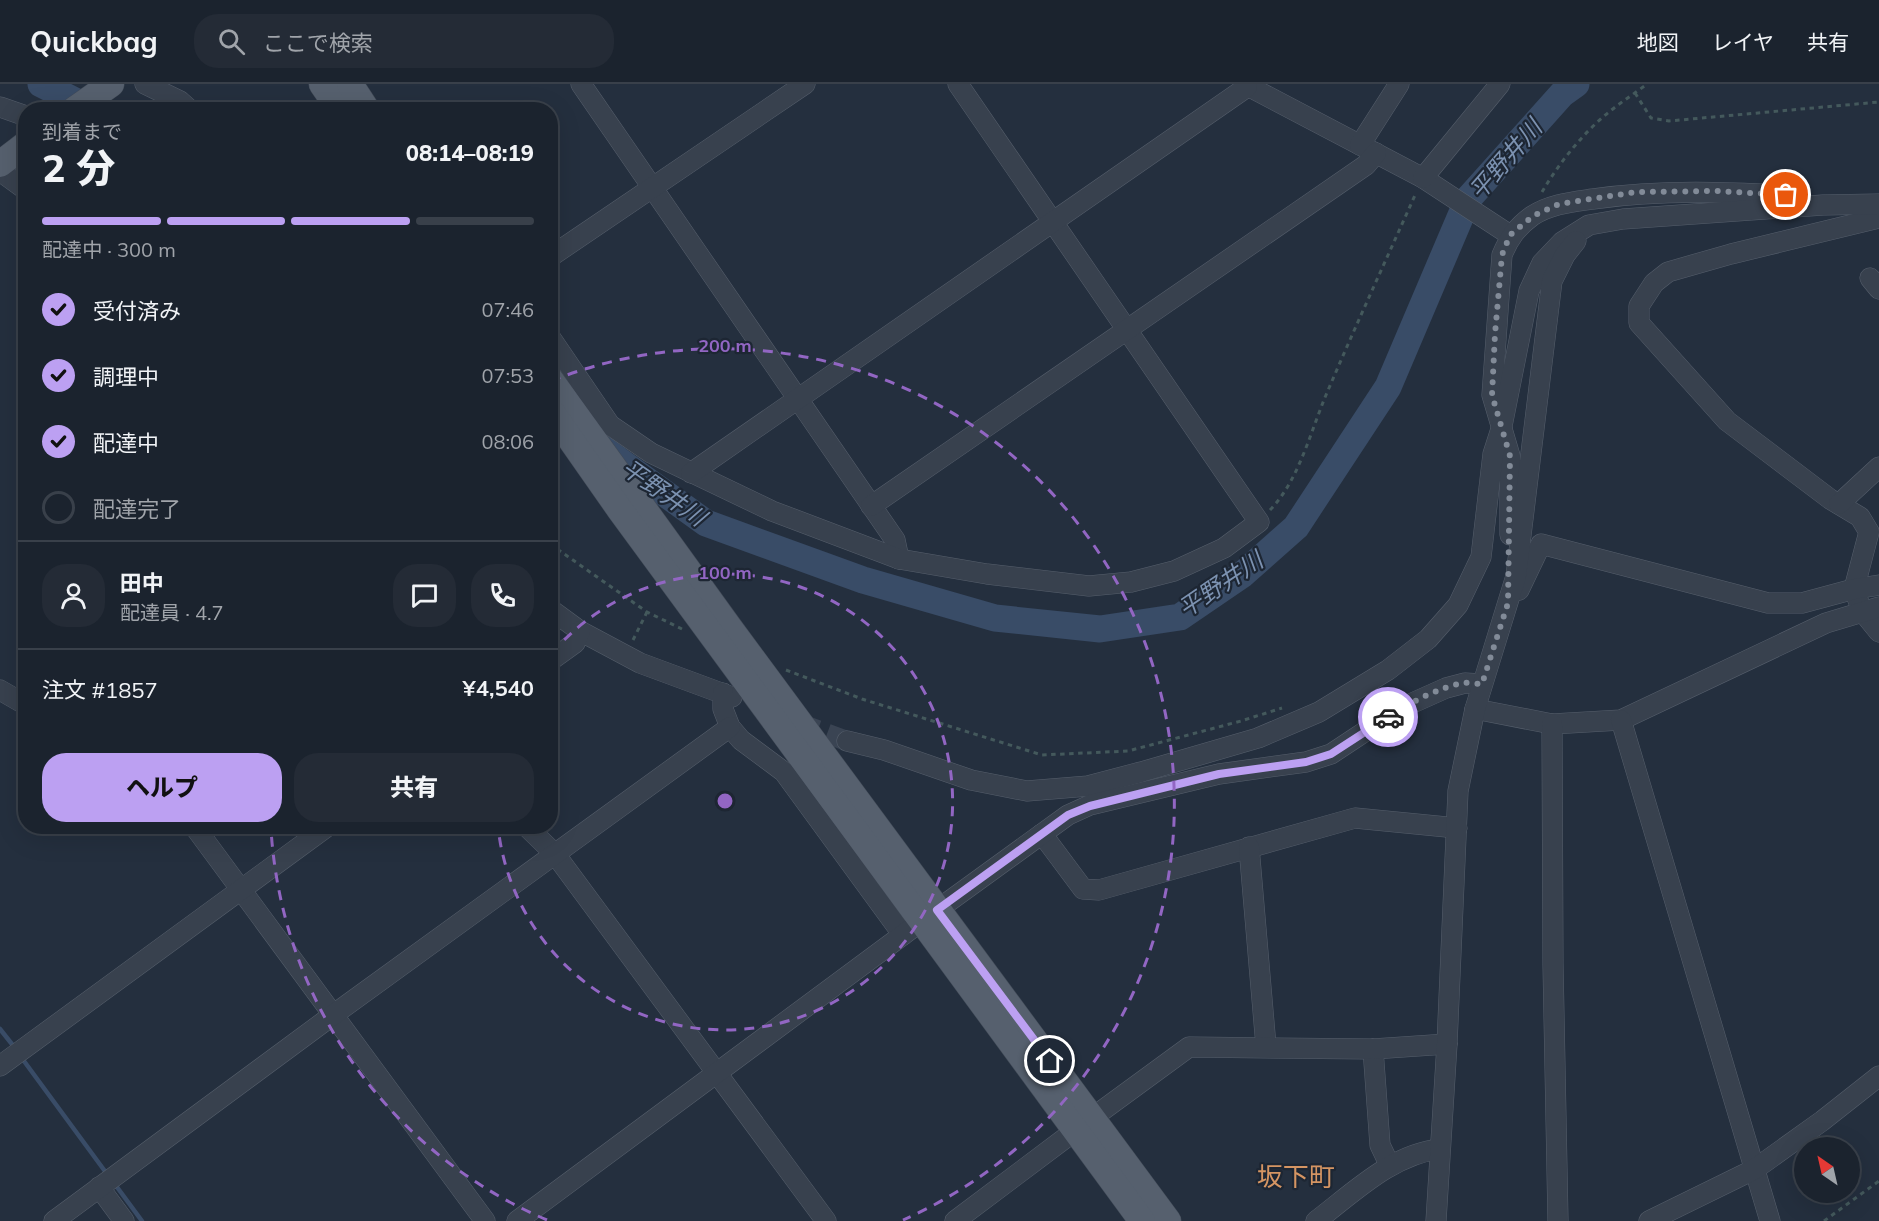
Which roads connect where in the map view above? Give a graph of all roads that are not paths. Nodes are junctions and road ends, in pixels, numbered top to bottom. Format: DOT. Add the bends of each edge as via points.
graph roads {
  1 [pos="111,84"];
  2 [pos="146,84"];
  3 [pos="322,84"];
  4 [pos="350,84"];
  5 [pos="581,84"];
  6 [pos="805,84"];
  7 [pos="958,84"];
  8 [pos="1399,84"];
  9 [pos="1500,84"];
  10 [pos="1245,85"];
  11 [pos="85,102"];
  12 [pos="181,102"];
  13 [pos="334,102"];
  14 [pos="362,102"];
  15 [pos="0,107"];
  16 [pos="18,113"];
  17 [pos="1368,149"];
  18 [pos="18,150"];
  19 [pos="0,164"];
  20 [pos="0,171"];
  21 [pos="1427,180"];
  22 [pos="18,184"];
  23 [pos="653,188"];
  24 [pos="1823,205"];
  25 [pos="1877,206"];
  26 [pos="1052,222"];
  27 [pos="1589,225"];
  28 [pos="1506,233"];
  29 [pos="558,252"];
  30 [pos="1126,330"];
  31 [pos="558,349"];
  32 [pos="558,392"];
  33 [pos="797,398"];
  34 [pos="558,421"];
  35 [pos="1503,426"];
  36 [pos="1879,467"];
  37 [pos="691,474"];
  38 [pos="1839,504"];
  39 [pos="871,506"];
  40 [pos="899,559"];
  41 [pos="1879,585"];
  42 [pos="1854,589"];
  43 [pos="1508,603"];
  44 [pos="1870,609"];
  45 [pos="558,615"];
  46 [pos="580,631"];
  47 [pos="710,631"];
  48 [pos="1879,632"];
  49 [pos="558,656"];
  50 [pos="1482,684"];
  51 [pos="0,690"];
  52 [pos="18,700"];
  53 [pos="1475,709"];
  54 [pos="1621,720"];
  55 [pos="1552,724"];
  56 [pos="730,727"];
  57 [pos="847,741"];
  58 [pos="1457,828"];
  59 [pos="200,834"];
  60 [pos="317,834"];
  61 [pos="534,834"];
  62 [pos="1042,834"];
  63 [pos="1249,847"];
  64 [pos="555,854"];
  65 [pos="240,890"];
  66 [pos="921,922"];
  67 [pos="333,1016"];
  68 [pos="1447,1044"];
  69 [pos="1266,1046"];
  70 [pos="1373,1049"];
  71 [pos="5,1063"];
  72 [pos="718,1072"];
  73 [pos="1879,1076"];
  74 [pos="1084,1124"];
  75 [pos="1440,1149"];
  76 [pos="1390,1166"];
  77 [pos="1755,1169"];
  78 [pos="100,1186"];
  79 [pos="54,1221"];
  80 [pos="124,1221"];
  81 [pos="485,1221"];
  82 [pos="517,1221"];
  83 [pos="826,1221"];
  84 [pos="956,1221"];
  85 [pos="1142,1221"];
  86 [pos="1168,1221"];
  87 [pos="1316,1221"];
  88 [pos="1436,1221"];
  89 [pos="1558,1221"];
  90 [pos="1649,1221"];
  91 [pos="1770,1221"];
  1 -- 11 [label="main road"];
  2 -- 12 [label="street"];
  3 -- 13 [label="main road"];
  4 -- 14 [label="main road"];
  5 -- 23 [label="street"];
  6 -- 23 [label="street"];
  7 -- 26 [label="street"];
  8 -- 17 [label="street"];
  9 -- 21 [label="street"];
  10 -- 17 [label="street"];
  10 -- 26 [label="street"];
  15 -- 16 [label="street"];
  17 -- 21 [label="street"];
  17 -- 30 [label="street" via="1366,165"];
  18 -- 19 [label="main road"];
  20 -- 22 [label="street"];
  21 -- 28 [label="street"];
  23 -- 29 [label="street"];
  23 -- 33 [label="street"];
  24 -- 25 [label="street"];
  24 -- 27 [label="street" via="1623,219"];
  24 -- 28 [label="street" via="1809,197 1717,191 1636,192 1559,204"];
  25 -- 38 [label="street" via="1668,272 1654,283 1639,306 1639,323 1727,421"];
  26 -- 30 [label="street"];
  26 -- 33 [label="street"];
  27 -- 35 [label="street" via="1562,242 1542,263 1529,291"];
  27 -- 43 [label="street" via="1564,255 1552,280 1516,576"];
  28 -- 35 [label="street" via="1492,395"];
  30 -- 39 [label="street"];
  30 -- 40 [label="street" via="1258,522 1224,548 1174,571 1131,582 1089,586"];
  31 -- 37 [label="street" via="610,425"];
  32 -- 47 [label="main road"];
  33 -- 37 [label="street"];
  33 -- 39 [label="street"];
  34 -- 47 [label="main road"];
  35 -- 43 [label="street" via="1510,456"];
  35 -- 57 [label="street" via="1493,454 1481,557 1458,605 1428,639 1404,658 1319,712 1258,738 1141,772 1088,786 1027,791 971,780"];
  36 -- 38 [label="street"];
  37 -- 40 [label="street" via="772,511"];
  38 -- 42 [label="street" via="1860,517 1869,532"];
  39 -- 40 [label="street" via="895,540"];
  41 -- 42 [label="street"];
  42 -- 43 [label="street" via="1802,603 1768,603 1541,544 1517,595"];
  42 -- 44 [label="street"];
  43 -- 50 [label="street"];
  44 -- 48 [label="street"];
  44 -- 54 [label="street" via="1826,623"];
  45 -- 46 [label="street"];
  46 -- 49 [label="street" via="575,643"];
  46 -- 56 [label="street" via="640,663 728,695 723,709"];
  47 -- 66 [label="main road"];
  50 -- 53 [label="street"];
  50 -- 62 [label="street" via="1446,688 1399,709 1331,754 1306,762 1219,774 1090,806 1068,815"];
  51 -- 52 [label="street"];
  53 -- 55 [label="street"];
  53 -- 58 [label="street" via="1458,791"];
  54 -- 55 [label="street"];
  54 -- 77 [label="street"];
  55 -- 89 [label="street"];
  56 -- 64 [label="street"];
  56 -- 66 [label="street" via="784,772"];
  58 -- 63 [label="street" via="1355,818"];
  58 -- 68 [label="street"];
  59 -- 65 [label="street"];
  60 -- 65 [label="street"];
  61 -- 64 [label="street"];
  62 -- 63 [label="street" via="1083,889 1099,890"];
  62 -- 66 [label="street"];
  63 -- 69 [label="street"];
  64 -- 67 [label="street"];
  64 -- 72 [label="street"];
  65 -- 67 [label="street"];
  65 -- 71 [label="street"];
  66 -- 72 [label="street"];
  66 -- 74 [label="main road"];
  67 -- 78 [label="street"];
  67 -- 81 [label="street"];
  68 -- 70 [label="street"];
  68 -- 75 [label="street"];
  69 -- 70 [label="street"];
  69 -- 74 [label="street" via="1189,1047"];
  70 -- 76 [label="street" via="1380,1145"];
  72 -- 82 [label="street"];
  72 -- 83 [label="street"];
  73 -- 77 [label="street"];
  74 -- 84 [label="street"];
  74 -- 85 [label="main road"];
  74 -- 86 [label="main road"];
  75 -- 76 [label="street"];
  75 -- 88 [label="street"];
  76 -- 87 [label="street"];
  77 -- 90 [label="street"];
  77 -- 91 [label="street"];
  78 -- 79 [label="street"];
  78 -- 80 [label="street"];
}
